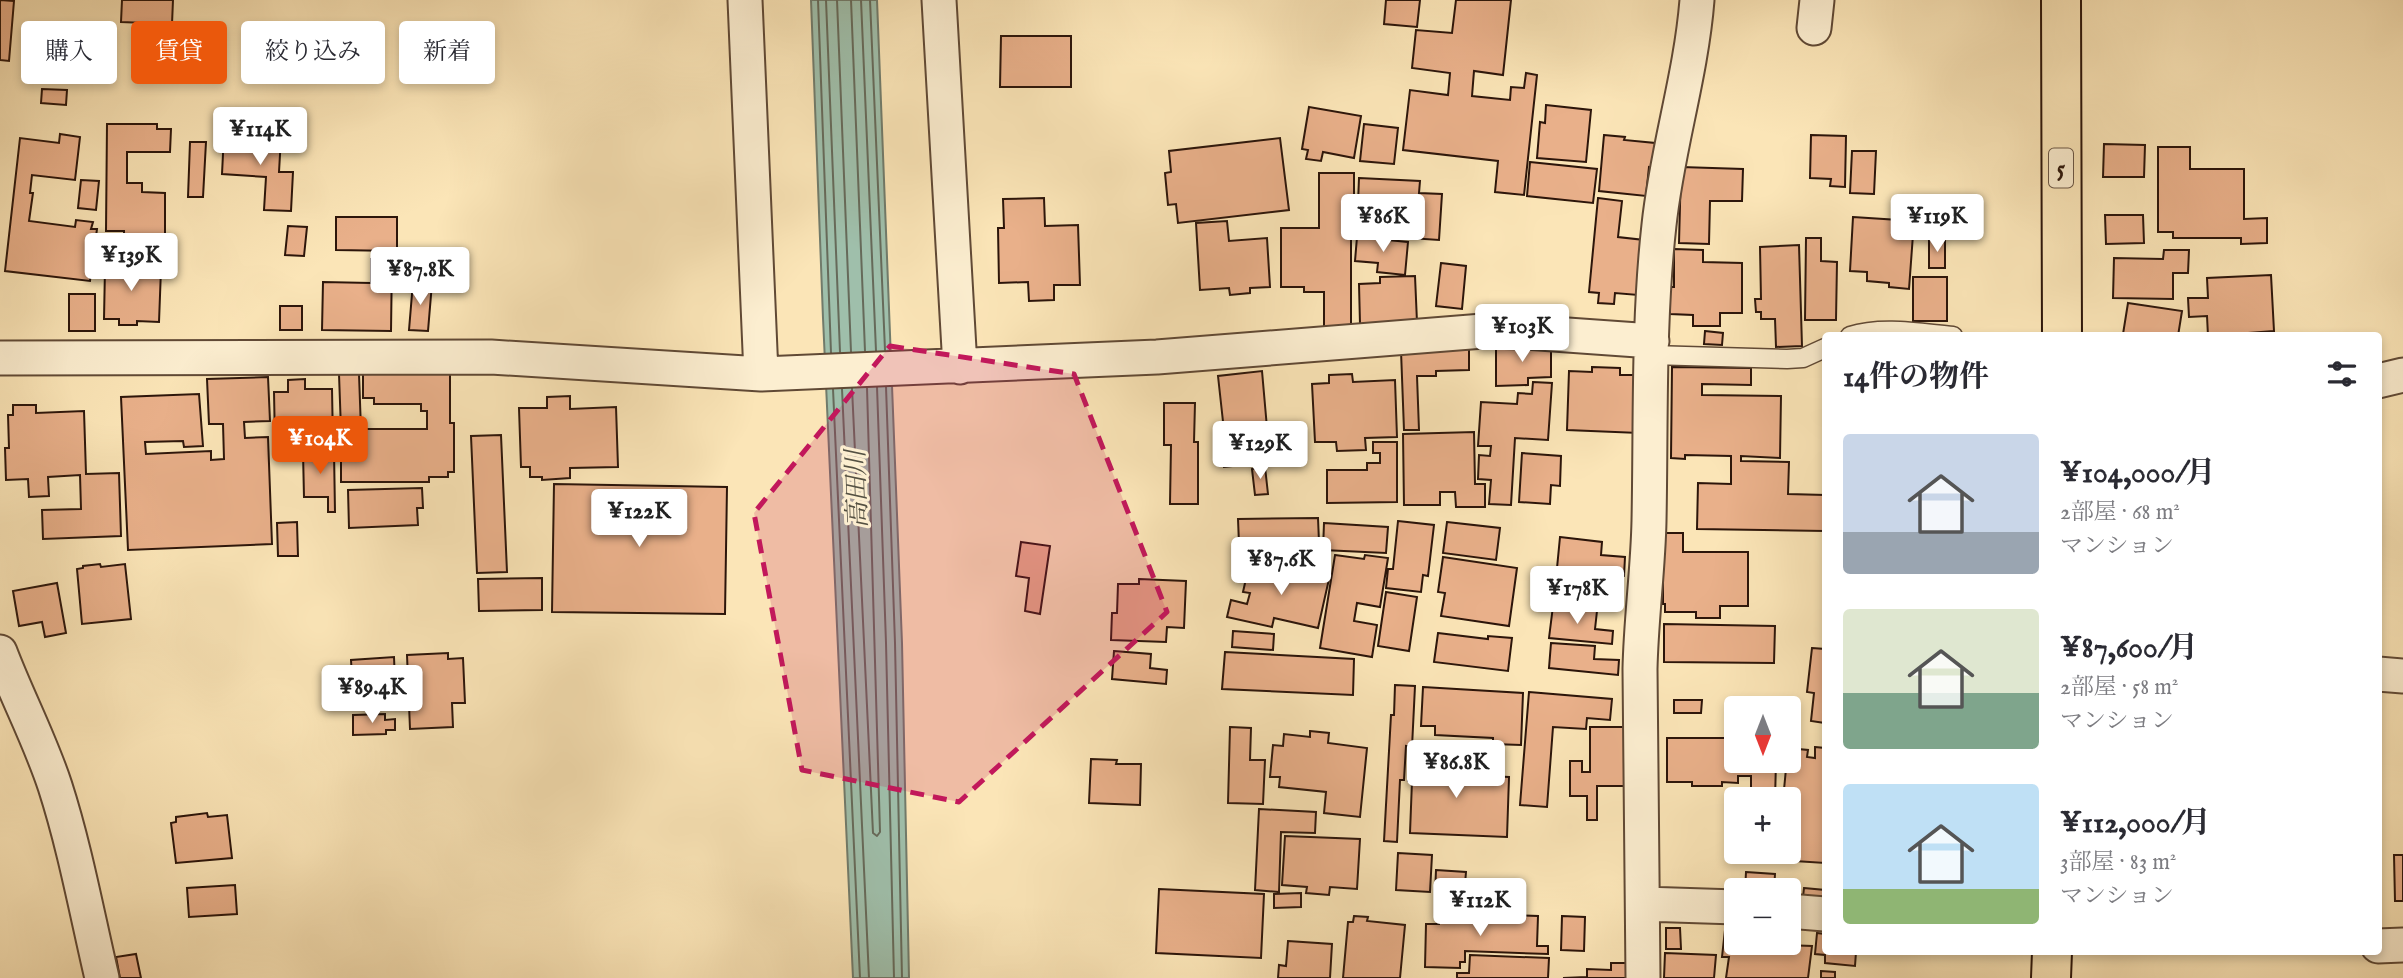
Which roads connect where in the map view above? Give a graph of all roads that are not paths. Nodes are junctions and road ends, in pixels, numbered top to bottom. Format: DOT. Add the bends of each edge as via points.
graph roads {
  1 [pos="745,0"];
  2 [pos="939,0"];
  3 [pos="1697,0"];
  4 [pos="2061,0"];
  5 [pos="1863,332"];
  6 [pos="1895,332"];
  7 [pos="2062,332"];
  8 [pos="1651,348"];
  9 [pos="1822,349"];
  10 [pos="0,358"];
  11 [pos="960,366"];
  12 [pos="761,374"];
  13 [pos="2403,375"];
  14 [pos="2382,380"];
  15 [pos="0,652"];
  16 [pos="2382,674"];
  17 [pos="2403,676"];
  18 [pos="1643,904"];
  19 [pos="1724,907"];
  20 [pos="1801,912"];
  21 [pos="1822,914"];
  22 [pos="2403,945"];
  23 [pos="2382,946"];
  24 [pos="2052,955"];
  25 [pos="91,972"];
  26 [pos="1643,978"];
  27 [pos="2051,978"];
  1 -- 12 [label="street"];
  2 -- 11 [label="street"];
  3 -- 8 [label="street" via="1660,214"];
  4 -- 7 [label="main road, 5"];
  5 -- 6 [label="lane"];
  8 -- 9 [label="lane" via="1787,359"];
  8 -- 11 [label="street" via="1483,331 1169,356"];
  8 -- 18 [label="street" via="1649,524 1640,624"];
  10 -- 12 [label="street" via="491,357"];
  11 -- 12 [label="street"];
  13 -- 14 [label="street"];
  15 -- 25 [label="street" via="54,783 67,827"];
  16 -- 17 [label="street"];
  18 -- 19 [label="street"];
  18 -- 26 [label="street"];
  20 -- 21 [label="street"];
  22 -- 23 [label="street"];
  24 -- 27 [label="main road"];
}
